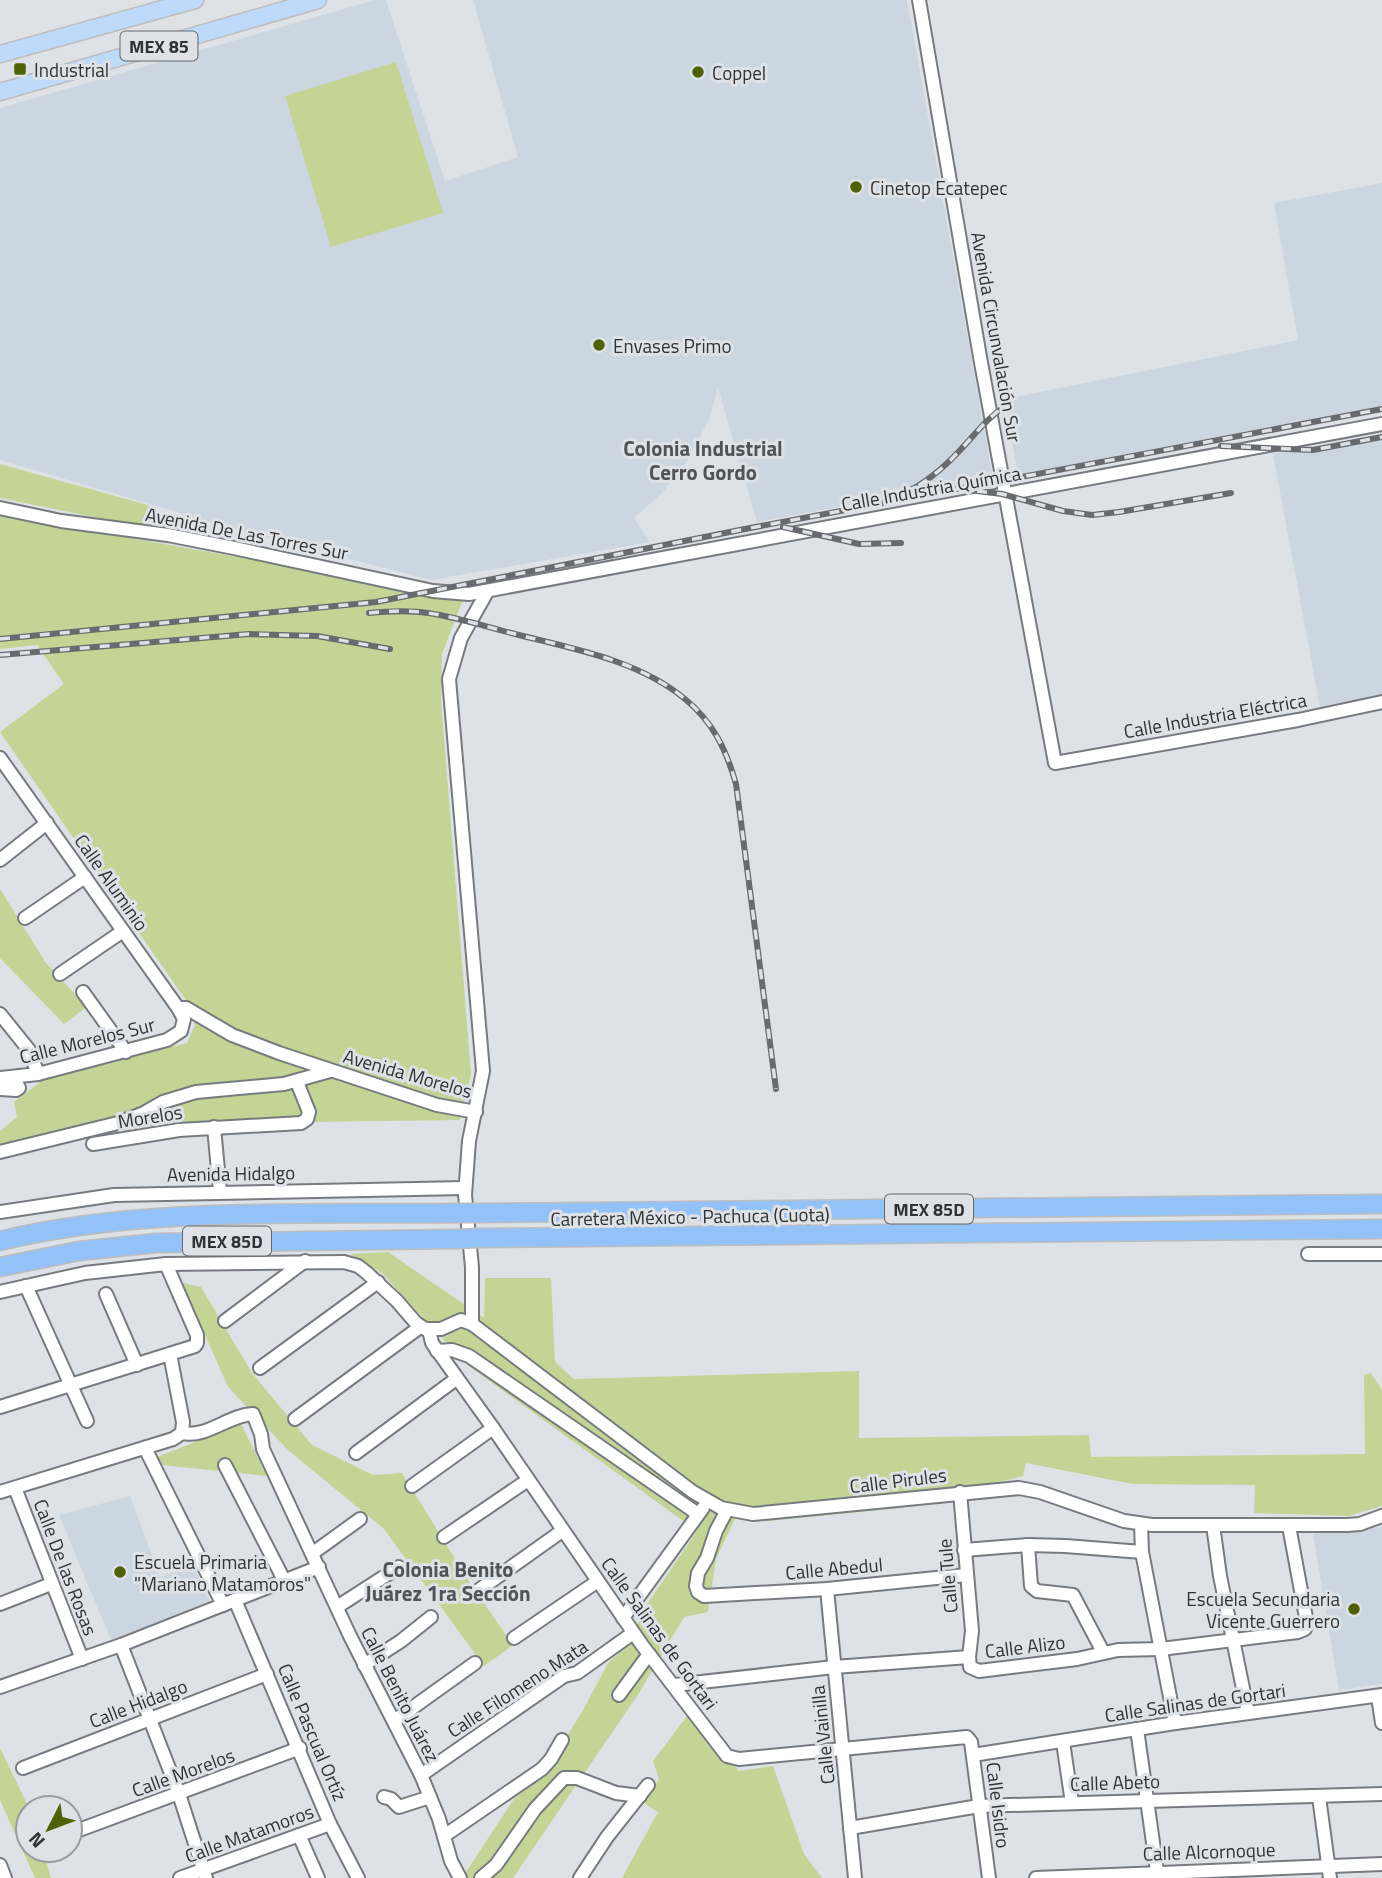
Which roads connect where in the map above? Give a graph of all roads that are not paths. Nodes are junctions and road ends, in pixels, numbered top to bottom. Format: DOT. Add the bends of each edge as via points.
graph roads {
  1 [pos="195,0"];
  2 [pos="318,0"];
  3 [pos="919,0"];
  4 [pos="0,54"];
  5 [pos="0,92"];
  6 [pos="1382,424"];
  7 [pos="1005,494"];
  8 [pos="0,508"];
  9 [pos="487,592"];
  10 [pos="1382,702"];
  11 [pos="0,758"];
  12 [pos="1055,763"];
  13 [pos="5,775"];
  14 [pos="47,823"];
  15 [pos="0,860"];
  16 [pos="85,877"];
  17 [pos="25,918"];
  18 [pos="122,931"];
  19 [pos="60,974"];
  20 [pos="83,992"];
  21 [pos="178,1008"];
  22 [pos="0,1014"];
  23 [pos="181,1031"];
  24 [pos="126,1052"];
  25 [pos="330,1071"];
  26 [pos="38,1074"];
  27 [pos="0,1079"];
  28 [pos="297,1082"];
  29 [pos="0,1089"];
  30 [pos="476,1112"];
  31 [pos="214,1127"];
  32 [pos="93,1144"];
  33 [pos="0,1152"];
  34 [pos="465,1188"];
  35 [pos="220,1192"];
  36 [pos="1382,1204"];
  37 [pos="0,1212"];
  38 [pos="1382,1229"];
  39 [pos="0,1241"];
  40 [pos="1308,1254"];
  41 [pos="1382,1254"];
  42 [pos="306,1261"];
  43 [pos="166,1264"];
  44 [pos="0,1266"];
  45 [pos="378,1282"];
  46 [pos="26,1286"];
  47 [pos="0,1292"];
  48 [pos="106,1294"];
  49 [pos="225,1321"];
  50 [pos="472,1324"];
  51 [pos="424,1328"];
  52 [pos="437,1351"];
  53 [pos="170,1354"];
  54 [pos="137,1364"];
  55 [pos="260,1368"];
  56 [pos="456,1379"];
  57 [pos="548,1382"];
  58 [pos="72,1385"];
  59 [pos="531,1400"];
  60 [pos="0,1407"];
  61 [pos="295,1419"];
  62 [pos="87,1421"];
  63 [pos="493,1428"];
  64 [pos="182,1433"];
  65 [pos="145,1447"];
  66 [pos="356,1453"];
  67 [pos="225,1465"];
  68 [pos="528,1480"];
  69 [pos="412,1486"];
  70 [pos="15,1488"];
  71 [pos="0,1492"];
  72 [pos="960,1492"];
  73 [pos="708,1502"];
  74 [pos="727,1510"];
  75 [pos="698,1514"];
  76 [pos="1382,1516"];
  77 [pos="360,1519"];
  78 [pos="1141,1524"];
  79 [pos="1213,1525"];
  80 [pos="1289,1526"];
  81 [pos="562,1531"];
  82 [pos="444,1536"];
  83 [pos="1028,1545"];
  84 [pos="964,1550"];
  85 [pos="1142,1552"];
  86 [pos="313,1553"];
  87 [pos="319,1567"];
  88 [pos="399,1567"];
  89 [pos="966,1575"];
  90 [pos="284,1580"];
  91 [pos="598,1581"];
  92 [pos="51,1584"];
  93 [pos="827,1588"];
  94 [pos="479,1590"];
  95 [pos="229,1602"];
  96 [pos="0,1604"];
  97 [pos="337,1607"];
  98 [pos="431,1617"];
  99 [pos="623,1618"];
  100 [pos="633,1633"];
  101 [pos="514,1638"];
  102 [pos="1234,1639"];
  103 [pos="121,1645"];
  104 [pos="1161,1649"];
  105 [pos="1103,1652"];
  106 [pos="649,1654"];
  107 [pos="968,1657"];
  108 [pos="82,1659"];
  109 [pos="475,1663"];
  110 [pos="364,1665"];
  111 [pos="834,1667"];
  112 [pos="267,1674"];
  113 [pos="675,1685"];
  114 [pos="0,1687"];
  115 [pos="619,1695"];
  116 [pos="1380,1695"];
  117 [pos="1248,1713"];
  118 [pos="149,1719"];
  119 [pos="394,1721"];
  120 [pos="1175,1723"];
  121 [pos="1382,1724"];
  122 [pos="1138,1729"];
  123 [pos="969,1738"];
  124 [pos="562,1740"];
  125 [pos="1063,1742"];
  126 [pos="300,1748"];
  127 [pos="844,1749"];
  128 [pos="973,1755"];
  129 [pos="23,1768"];
  130 [pos="421,1775"];
  131 [pos="179,1794"];
  132 [pos="1382,1794"];
  133 [pos="384,1797"];
  134 [pos="430,1797"];
  135 [pos="1319,1797"];
  136 [pos="1148,1800"];
  137 [pos="1072,1802"];
  138 [pos="979,1806"];
  139 [pos="330,1824"];
  140 [pos="84,1828"];
  141 [pos="850,1828"];
  142 [pos="299,1835"];
  143 [pos="444,1836"];
  144 [pos="1382,1864"];
  145 [pos="0,1865"];
  146 [pos="1329,1872"];
  147 [pos="205,1874"];
  148 [pos="1157,1875"];
  149 [pos="5,1878"];
  150 [pos="180,1878"];
  151 [pos="317,1878"];
  152 [pos="358,1878"];
  153 [pos="460,1878"];
  154 [pos="481,1878"];
  155 [pos="580,1878"];
  156 [pos="855,1878"];
  157 [pos="989,1878"];
  158 [pos="1036,1878"];
  1 -- 4 [label="main road, MEX 85"];
  2 -- 5 [label="main road, MEX 85"];
  3 -- 7 [label="street, Avenida Circunvalación Sur"];
  6 -- 7 [label="street, Calle Industria Química"];
  7 -- 9 [label="street, Calle Industria Química"];
  7 -- 12 [label="street, Avenida Circunvalación Sur"];
  8 -- 9 [label="street, Avenida De Las Torres Sur" via="221,545 439,592"];
  9 -- 30 [label="street" via="461,638 449,679 483,1072"];
  10 -- 12 [label="street, Calle Industria Eléctrica"];
  11 -- 13 [label="street, Calle Aluminio"];
  13 -- 14 [label="street, Calle Aluminio"];
  14 -- 15 [label="street"];
  14 -- 16 [label="street, Calle Aluminio"];
  16 -- 17 [label="street"];
  16 -- 18 [label="street, Calle Aluminio"];
  18 -- 19 [label="street"];
  18 -- 21 [label="street, Calle Aluminio"];
  20 -- 24 [label="street"];
  21 -- 23 [label="street, Calle Aluminio" via="184,1019"];
  21 -- 25 [label="street, Avenida Morelos" via="232,1035"];
  22 -- 26 [label="street" via="29,1050"];
  23 -- 24 [label="street, Calle Morelos Sur"];
  24 -- 26 [label="street, Calle Morelos Sur"];
  25 -- 28 [label="street, Avenida Morelos"];
  25 -- 30 [label="street, Avenida Morelos" via="437,1105"];
  26 -- 27 [label="street, Calle Morelos Sur"];
  27 -- 29 [label="street" via="20,1087"];
  28 -- 31 [label="street, Morelos" via="309,1112 301,1123"];
  28 -- 33 [label="street, Avenida Morelos" via="196,1092 163,1102 132,1119"];
  30 -- 34 [label="street"];
  31 -- 32 [label="street, Morelos"];
  31 -- 35 [label="street"];
  34 -- 35 [label="street, Avenida Hidalgo"];
  34 -- 50 [label="street"];
  35 -- 37 [label="street, Avenida Hidalgo" via="114,1195"];
  36 -- 39 [label="highway, Carretera México - Pachuca (Cuota) / MEX 85D, bridge" via="166,1218 71,1227"];
  38 -- 44 [label="highway, Carretera México - Pachuca (Cuota) / MEX 85D, bridge" via="156,1243"];
  40 -- 41 [label="street"];
  42 -- 43 [label="street"];
  42 -- 45 [label="street" via="352,1263"];
  42 -- 49 [label="street"];
  43 -- 46 [label="street" via="85,1273"];
  43 -- 53 [label="street" via="197,1335 192,1348"];
  45 -- 51 [label="street"];
  45 -- 55 [label="street"];
  46 -- 47 [label="street"];
  46 -- 58 [label="street"];
  48 -- 54 [label="street"];
  50 -- 51 [label="street" via="461,1320 441,1329"];
  50 -- 57 [label="street, Calle Pirules"];
  51 -- 52 [label="street, Calle Salinas de Gortari"];
  51 -- 61 [label="street"];
  52 -- 56 [label="street, Calle Salinas de Gortari"];
  52 -- 59 [label="street" via="468,1356"];
  53 -- 54 [label="street"];
  53 -- 64 [label="street"];
  54 -- 58 [label="street"];
  56 -- 63 [label="street, Calle Salinas de Gortari"];
  56 -- 66 [label="street"];
  57 -- 59 [label="street"];
  57 -- 73 [label="street, Calle Pirules"];
  58 -- 60 [label="street"];
  58 -- 62 [label="street"];
  59 -- 75 [label="street"];
  63 -- 68 [label="street, Calle Salinas de Gortari"];
  63 -- 69 [label="street"];
  64 -- 65 [label="street"];
  64 -- 86 [label="street, Calle Benito Juárez" via="198,1434 253,1414 264,1449"];
  65 -- 70 [label="street"];
  65 -- 95 [label="street, Calle Pascual Ortíz"];
  67 -- 90 [label="street"];
  68 -- 81 [label="street, Calle Salinas de Gortari"];
  68 -- 82 [label="street"];
  70 -- 71 [label="street"];
  70 -- 92 [label="street, Calle De las Rosas"];
  72 -- 74 [label="street, Calle Pirules" via="776,1512"];
  72 -- 78 [label="street, Calle Pirules" via="1027,1488"];
  72 -- 84 [label="street, Calle Tule"];
  73 -- 74 [label="street, Calle Pirules"];
  73 -- 75 [label="street"];
  74 -- 93 [label="street, Calle Abedul" via="696,1580 698,1592 704,1596"];
  75 -- 99 [label="street"];
  76 -- 80 [label="street, Calle Pirules" via="1347,1525"];
  77 -- 86 [label="street"];
  78 -- 79 [label="street, Calle Pirules"];
  78 -- 85 [label="street"];
  79 -- 80 [label="street, Calle Pirules"];
  79 -- 102 [label="street"];
  80 -- 102 [label="street, Calle Alizo" via="1305,1629"];
  81 -- 91 [label="street, Calle Salinas de Gortari"];
  81 -- 94 [label="street"];
  83 -- 84 [label="street"];
  83 -- 85 [label="street"];
  83 -- 105 [label="street" via="1033,1588 1073,1595"];
  84 -- 89 [label="street, Calle Tule"];
  85 -- 104 [label="street"];
  86 -- 87 [label="street, Calle Benito Juárez"];
  87 -- 90 [label="street"];
  87 -- 97 [label="street, Calle Benito Juárez"];
  88 -- 97 [label="street"];
  89 -- 93 [label="street, Calle Abedul"];
  89 -- 107 [label="street, Calle Tule" via="972,1631"];
  90 -- 95 [label="street"];
  91 -- 99 [label="street, Calle Salinas de Gortari"];
  91 -- 101 [label="street"];
  92 -- 96 [label="street"];
  92 -- 108 [label="street, Calle De las Rosas"];
  93 -- 111 [label="street, Calle Vainilla"];
  95 -- 103 [label="street"];
  95 -- 112 [label="street, Calle Pascual Ortíz"];
  97 -- 110 [label="street, Calle Benito Juárez"];
  98 -- 110 [label="street"];
  99 -- 100 [label="street, Calle Salinas de Gortari"];
  100 -- 106 [label="street, Calle Salinas de Gortari"];
  100 -- 130 [label="street, Calle Filomeno Mata"];
  102 -- 104 [label="street, Calle Alizo"];
  102 -- 117 [label="street"];
  103 -- 108 [label="street"];
  103 -- 118 [label="street"];
  104 -- 105 [label="street, Calle Alizo"];
  104 -- 120 [label="street"];
  105 -- 107 [label="street, Calle Alizo" via="979,1671 970,1667"];
  106 -- 113 [label="street, Calle Salinas de Gortari"];
  106 -- 115 [label="street"];
  107 -- 111 [label="street, Calle Alizo"];
  108 -- 114 [label="street"];
  109 -- 119 [label="street"];
  110 -- 119 [label="street, Calle Benito Juárez"];
  111 -- 113 [label="street, Calle Alizo"];
  111 -- 127 [label="street, Calle Vainilla"];
  112 -- 118 [label="street, Calle Hidalgo"];
  112 -- 126 [label="street, Calle Pascual Ortíz"];
  113 -- 127 [label="street, Calle Salinas de Gortari" via="730,1758"];
  116 -- 117 [label="street, Calle Salinas de Gortari"];
  116 -- 121 [label="street"];
  117 -- 120 [label="street, Calle Salinas de Gortari"];
  118 -- 129 [label="street, Calle Hidalgo"];
  118 -- 131 [label="street"];
  119 -- 130 [label="street, Calle Benito Juárez"];
  120 -- 122 [label="street, Calle Salinas de Gortari"];
  122 -- 125 [label="street, Calle Salinas de Gortari"];
  122 -- 136 [label="street"];
  123 -- 127 [label="street, Calle Salinas de Gortari"];
  123 -- 128 [label="street, Calle Isidro"];
  124 -- 143 [label="street" via="542,1769"];
  125 -- 128 [label="street, Calle Salinas de Gortari"];
  125 -- 137 [label="street"];
  126 -- 131 [label="street, Calle Morelos"];
  126 -- 139 [label="street, Calle Pascual Ortíz"];
  127 -- 141 [label="street, Calle Vainilla"];
  128 -- 138 [label="street, Calle Isidro"];
  130 -- 134 [label="street, Calle Benito Juárez"];
  131 -- 140 [label="street, Calle Morelos"];
  131 -- 147 [label="street"];
  132 -- 135 [label="street, Calle Abeto"];
  133 -- 134 [label="street" via="399,1807"];
  134 -- 143 [label="street, Calle Benito Juárez"];
  135 -- 136 [label="street, Calle Abeto"];
  135 -- 146 [label="street"];
  136 -- 137 [label="street, Calle Abeto"];
  136 -- 148 [label="street"];
  137 -- 138 [label="street, Calle Abeto"];
  138 -- 141 [label="street, Calle Abeto"];
  138 -- 157 [label="street, Calle Isidro"];
  139 -- 142 [label="street, Calle Matamoros"];
  139 -- 152 [label="street, Calle Pascual Ortíz"];
  141 -- 156 [label="street, Calle Vainilla"];
  142 -- 147 [label="street, Calle Matamoros"];
  142 -- 151 [label="street"];
  143 -- 153 [label="street, Calle Benito Juárez"];
  144 -- 146 [label="street, Calle Alcornoque"];
  145 -- 149 [label="street"];
  146 -- 148 [label="street, Calle Alcornoque"];
  147 -- 150 [label="street, Calle Matamoros"];
  148 -- 158 [label="street, Calle Alcornoque"];
  154 -- 155 [label="street" via="496,1866 548,1791 568,1777 616,1793 644,1790"];
}
